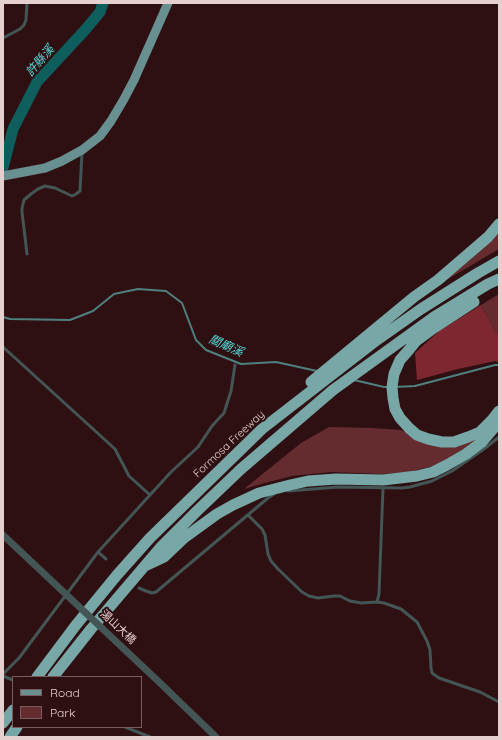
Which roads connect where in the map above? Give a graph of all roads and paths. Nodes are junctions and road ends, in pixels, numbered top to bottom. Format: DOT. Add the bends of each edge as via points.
graph roads {
  1 [pos="26,3"];
  2 [pos="168,3"];
  3 [pos="3,38"];
  4 [pos="82,150"];
  5 [pos="3,176"];
  6 [pos="499,224"];
  7 [pos="27,254"];
  8 [pos="499,261"];
  9 [pos="499,280"];
  10 [pos="499,284"];
  11 [pos="374,336"];
  12 [pos="3,347"];
  13 [pos="235,365"];
  14 [pos="499,411"];
  15 [pos="499,422"];
  16 [pos="499,437"];
  17 [pos="383,488"];
  18 [pos="287,491"];
  19 [pos="276,493"];
  20 [pos="150,495"];
  21 [pos="248,515"];
  22 [pos="3,535"];
  23 [pos="98,552"];
  24 [pos="106,559"];
  25 [pos="143,567"];
  26 [pos="139,588"];
  27 [pos="376,602"];
  28 [pos="3,675"];
  29 [pos="38,676"];
  30 [pos="54,676"];
  31 [pos="12,680"];
  32 [pos="499,702"];
  33 [pos="12,711"];
  34 [pos="3,723"];
  35 [pos="16,728"];
  36 [pos="127,728"];
  37 [pos="10,737"];
  38 [pos="150,737"];
  39 [pos="216,737"];
  1 -- 3 [label="lane" via="24,25"];
  2 -- 4 [label="main road" via="134,80 112,121 100,136"];
  4 -- 5 [label="main road" via="45,168"];
  4 -- 7 [label="lane" via="80,191 72,196 45,186 38,188 24,200 22,212"];
  6 -- 11 [label="highway" via="444,275 414,297"];
  8 -- 11 [label="highway"];
  9 -- 25 [label="highway" via="434,317 333,390 219,490"];
  10 -- 14 [label="highway" via="494,290 416,341 400,360 392,387 395,409 400,418 417,435 428,439 454,442 468,437 480,432"];
  11 -- 29 [label="highway, Formosa Freeway" via="286,407 150,538 76,624"];
  12 -- 20 [label="lane" via="115,449 129,476"];
  13 -- 20 [label="lane" via="224,413 198,447 170,472"];
  15 -- 25 [label="highway" via="477,446 433,472 383,480 308,481 259,493 217,514 184,538 164,557"];
  16 -- 17 [label="lane" via="452,471 432,481 410,487"];
  17 -- 18 [label="lane" via="338,487"];
  17 -- 27 [label="lane" via="379,594"];
  19 -- 21 [label="lane"];
  20 -- 23 [label="lane"];
  21 -- 26 [label="lane" via="156,592 146,592"];
  21 -- 27 [label="lane" via="262,529 271,561 302,592 318,598 340,596 361,603"];
  22 -- 39 [label="street, 湯山大橋, bridge"];
  23 -- 24 [label="lane"];
  23 -- 28 [label="lane" via="19,658"];
  25 -- 30 [label="highway"];
  27 -- 32 [label="lane" via="401,610 417,622 428,641 432,673"];
  28 -- 31 [label="lane"];
  33 -- 34 [label="highway"];
  35 -- 37 [label="highway"];
  36 -- 38 [label="lane"];
}
